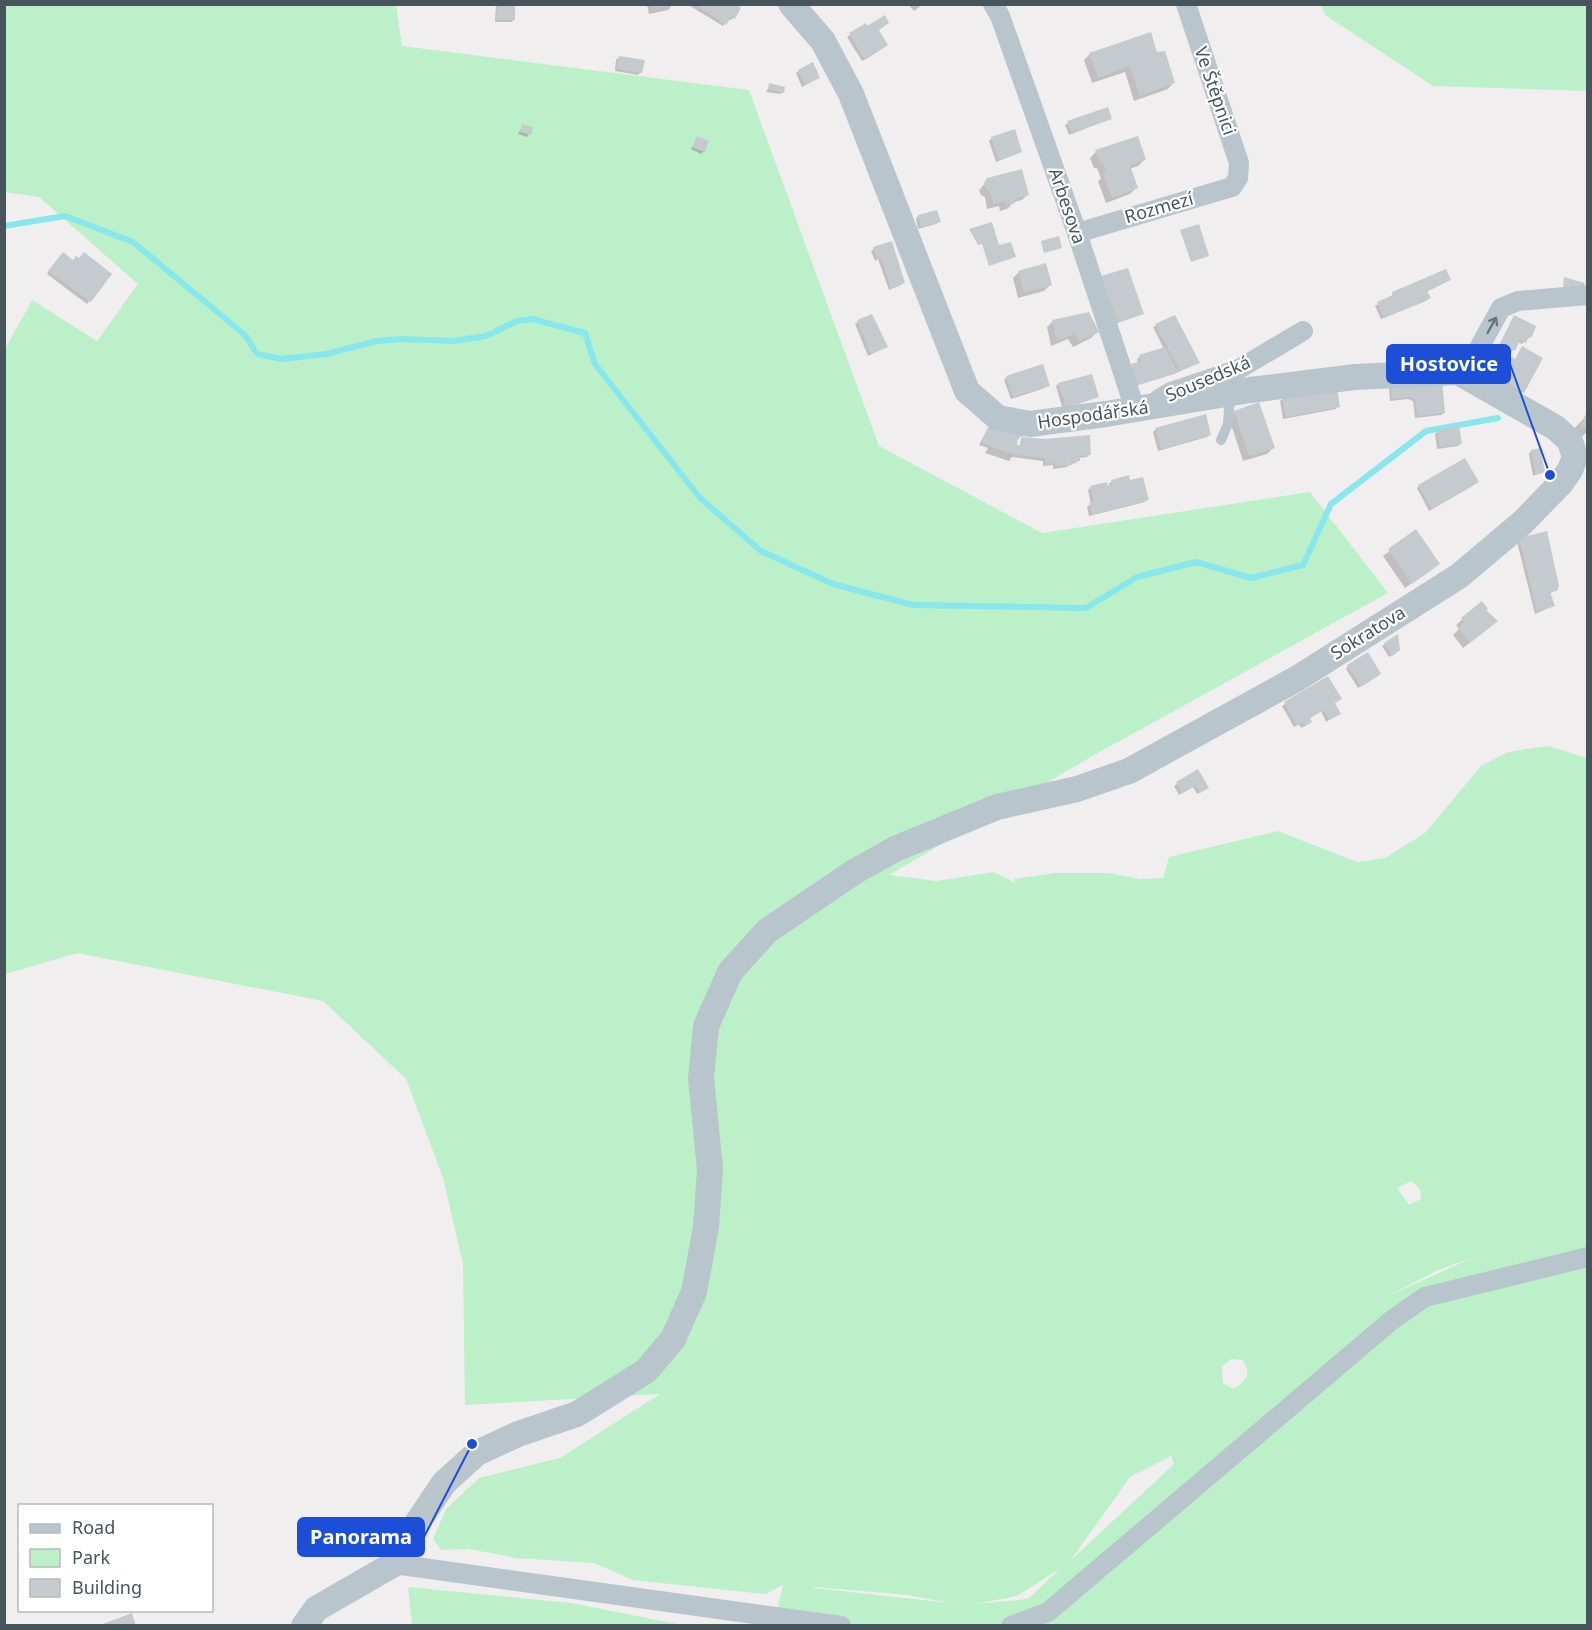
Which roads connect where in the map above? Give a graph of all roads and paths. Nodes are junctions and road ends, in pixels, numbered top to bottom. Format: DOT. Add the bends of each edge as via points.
graph roads {
  1 [pos="790,4"];
  2 [pos="993,4"];
  3 [pos="1186,4"];
  4 [pos="1238,178"];
  5 [pos="1077,232"];
  6 [pos="1587,294"];
  7 [pos="1303,332"];
  8 [pos="1471,379"];
  9 [pos="1230,393"];
  10 [pos="1139,409"];
  11 [pos="1221,440"];
  12 [pos="1581,454"];
  13 [pos="1587,1257"];
  14 [pos="394,1564"];
  15 [pos="304,1626"];
  16 [pos="841,1626"];
  17 [pos="1011,1626"];
  1 -- 10 [label="street, Hospodářská" via="823,41 851,94 967,391 998,417 1030,424"];
  2 -- 5 [label="street, Arbesova"];
  3 -- 4 [label="street, Ve Štěpnici" via="1239,163"];
  4 -- 5 [label="street, Rozmezí" via="1232,187"];
  5 -- 10 [label="street, Arbesova"];
  8 -- 6 [label="street, one-way" via="1474,357 1501,309 1518,301"];
  7 -- 10 [label="street, Sousedská" via="1239,369 1171,392"];
  8 -- 9 [label="street, Hospodářská" via="1458,372 1355,376"];
  8 -- 12 [label="street, Hospodářská" via="1556,428"];
  9 -- 10 [label="street, Hospodářská"];
  9 -- 11 [label="lane" via="1228,424"];
  12 -- 14 [label="street, Sokratova" via="1522,523 1459,576 1298,678 1129,771 1077,789 997,807 896,849 854,872 767,932 730,972 706,1026 701,1078 710,1170 706,1227 694,1292 673,1339 646,1371 578,1414 477,1453 444,1483"];
  13 -- 17 [label="street" via="1425,1297 1392,1320 1048,1612"];
  14 -- 15 [label="street" via="316,1609"];
  14 -- 16 [label="street"];
}
